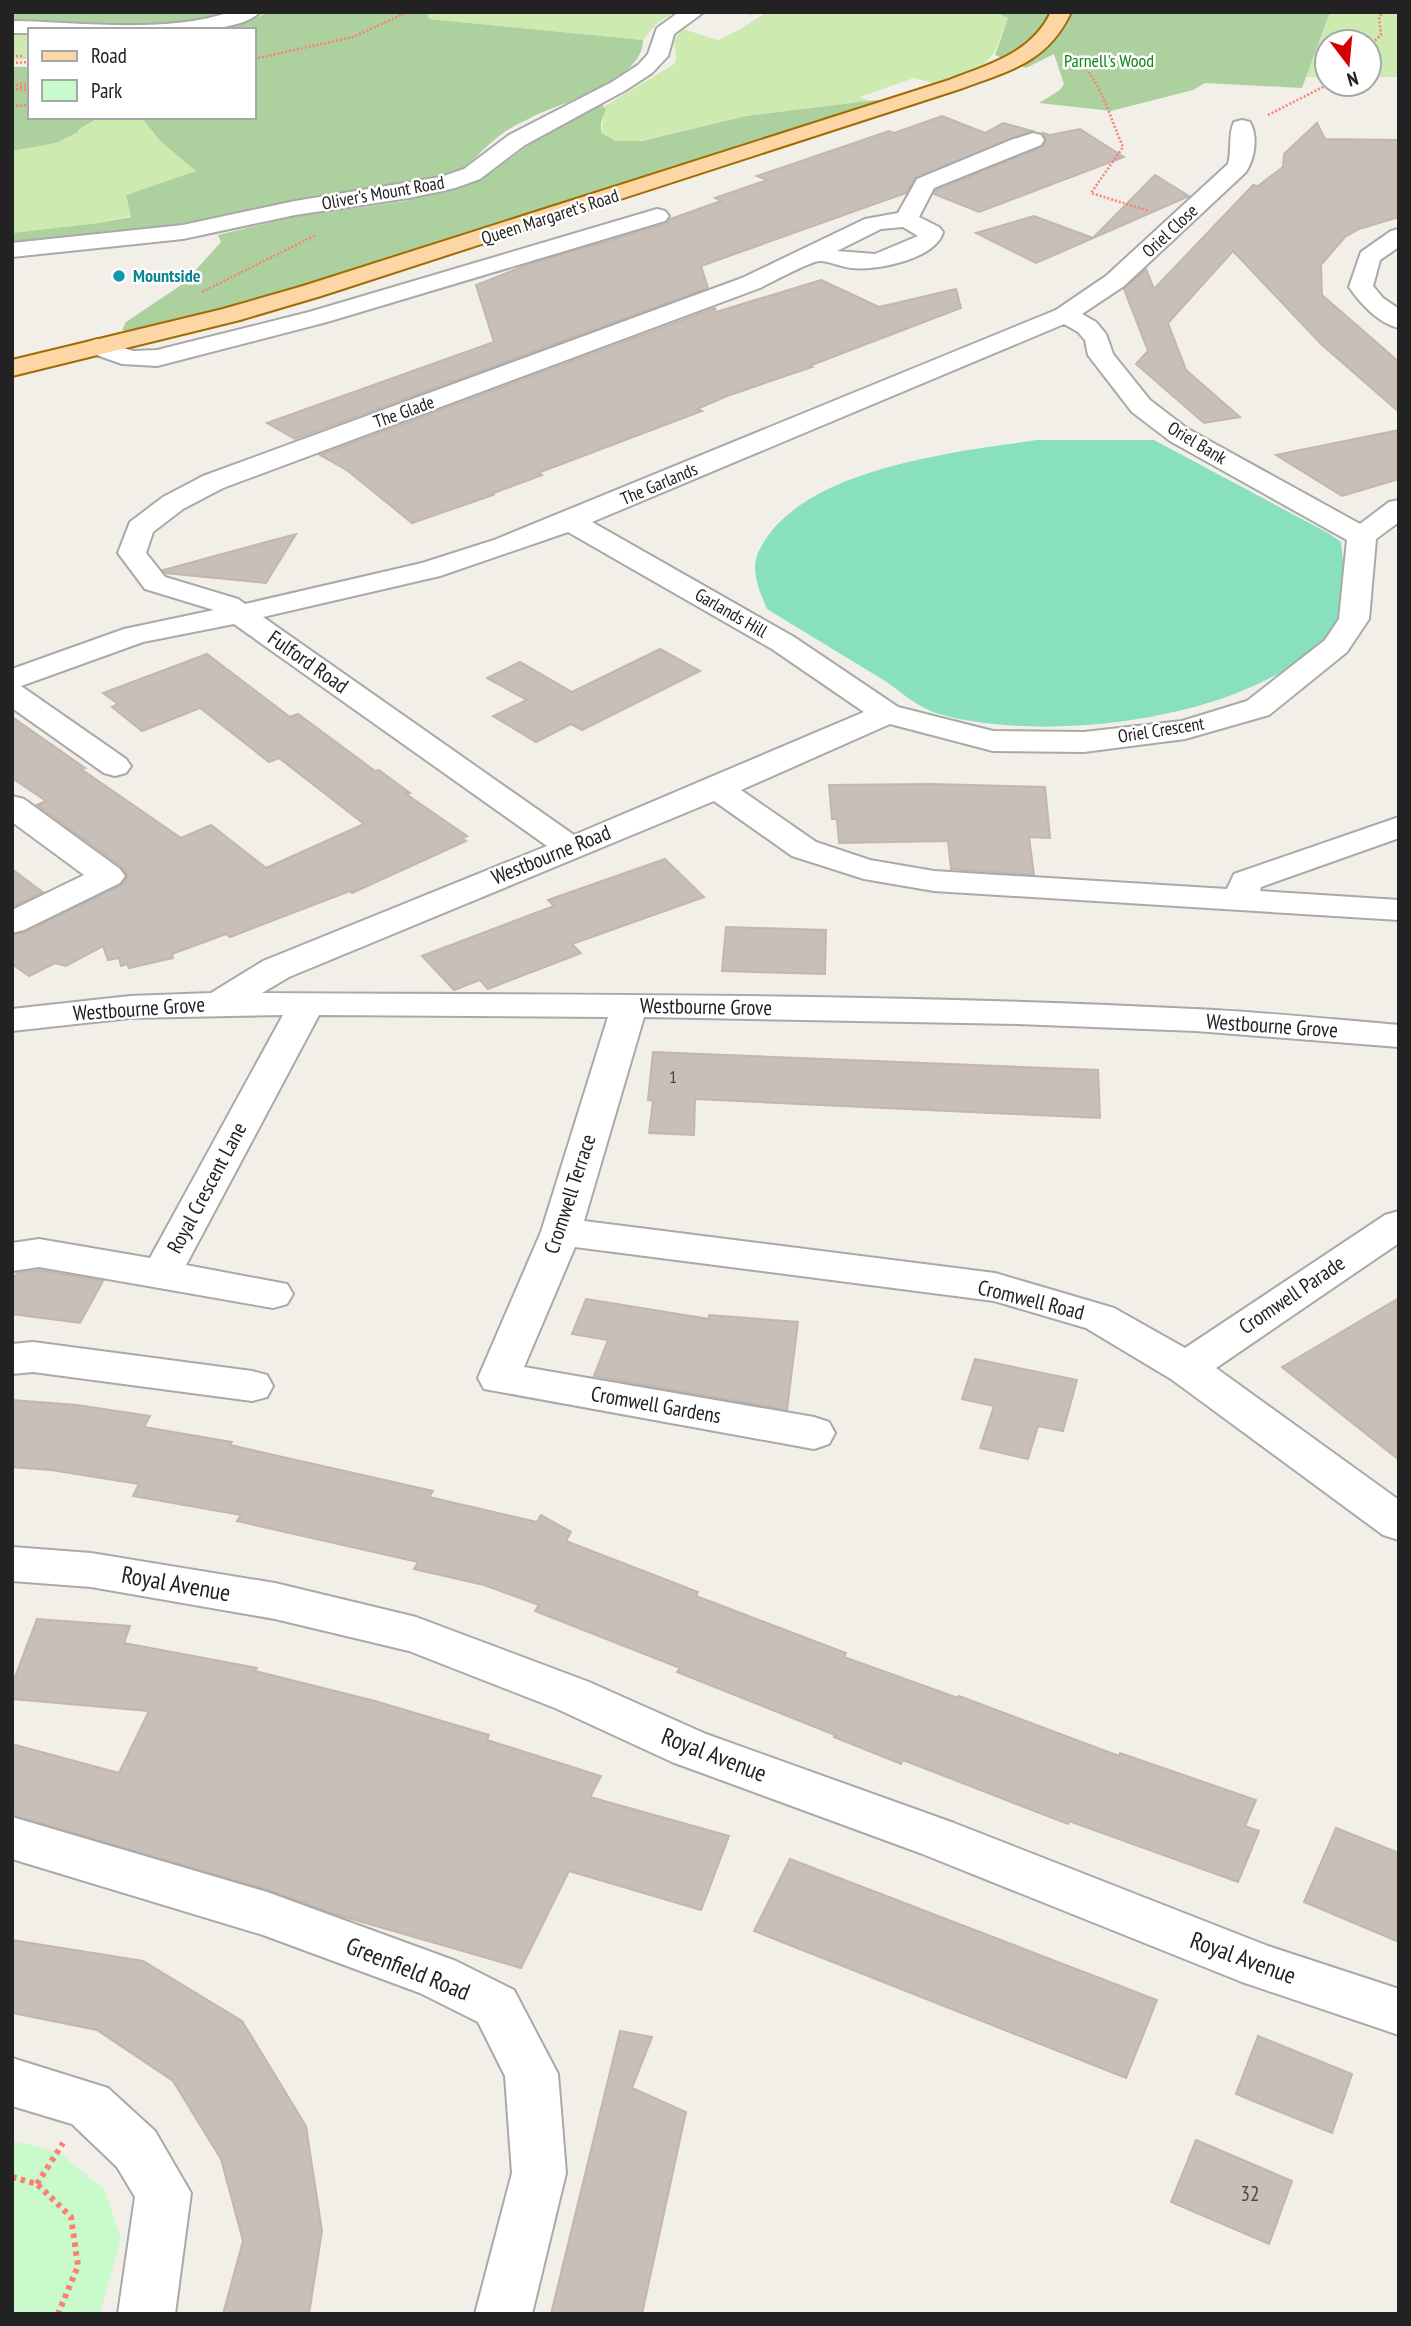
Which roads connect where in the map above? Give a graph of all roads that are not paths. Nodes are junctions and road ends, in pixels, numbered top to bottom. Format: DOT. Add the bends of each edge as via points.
graph roads {
  1 [pos="250,12"];
  2 [pos="694,12"];
  3 [pos="1061,12"];
  4 [pos="12,27"];
  5 [pos="1242,127"];
  6 [pos="1033,140"];
  7 [pos="657,216"];
  8 [pos="906,220"];
  9 [pos="1399,236"];
  10 [pos="12,250"];
  11 [pos="818,252"];
  12 [pos="1065,315"];
  13 [pos="1399,321"];
  14 [pos="97,347"];
  15 [pos="12,368"];
  16 [pos="1399,508"];
  17 [pos="570,522"];
  18 [pos="1362,537"];
  19 [pos="155,583"];
  20 [pos="239,614"];
  21 [pos="135,635"];
  22 [pos="12,678"];
  23 [pos="12,693"];
  24 [pos="887,714"];
  25 [pos="115,766"];
  26 [pos="717,788"];
  27 [pos="12,806"];
  28 [pos="1399,827"];
  29 [pos="570,847"];
  30 [pos="1240,901"];
  31 [pos="1399,910"];
  32 [pos="12,923"];
  33 [pos="219,1004"];
  34 [pos="306,1006"];
  35 [pos="629,1006"];
  36 [pos="12,1020"];
  37 [pos="1399,1036"];
  38 [pos="1399,1224"];
  39 [pos="561,1232"];
  40 [pos="12,1257"];
  41 [pos="160,1275"];
  42 [pos="273,1294"];
  43 [pos="12,1359"];
  44 [pos="1186,1367"];
  45 [pos="499,1378"];
  46 [pos="252,1386"];
  47 [pos="814,1433"];
  48 [pos="1399,1523"];
  49 [pos="12,1564"];
  50 [pos="12,1838"];
  51 [pos="1399,2012"];
  52 [pos="12,2082"];
  53 [pos="146,2314"];
  54 [pos="503,2314"];
  1 -- 4 [label="street" via="186,26"];
  2 -- 10 [label="street, Oliver's Mount Road" via="664,32 653,63 517,140 472,174 447,183 183,232"];
  3 -- 14 [label="main road, Queen Margaret's Road" via="1038,47 956,84 410,262 231,315"];
  5 -- 12 [label="street, Oriel Close" via="1238,167 1115,281"];
  6 -- 8 [label="street" via="925,184"];
  7 -- 14 [label="street" via="318,317 157,358 131,359"];
  8 -- 11 [label="street, The Glade" via="864,226"];
  8 -- 11 [label="street" via="931,232 929,240 876,262 846,263"];
  9 -- 13 [label="street" via="1369,257 1361,287"];
  11 -- 19 [label="street, The Glade" via="751,283 213,482 173,503 140,528 132,553"];
  12 -- 17 [label="street, The Garlands"];
  12 -- 18 [label="street, Oriel Bank" via="1087,327 1097,339 1101,355 1141,406 1179,435"];
  14 -- 15 [label="main road, Queen Margaret's Road"];
  16 -- 18 [label="street"];
  17 -- 20 [label="street, The Garlands" via="430,570"];
  17 -- 24 [label="street, Garlands Hill" via="783,643"];
  18 -- 24 [label="street, Oriel Crescent" via="1354,619 1336,646 1258,708 1185,730 1084,742 993,741"];
  19 -- 20 [label="street" via="228,605"];
  19 -- 21 [label="street" via="156,596"];
  20 -- 21 [label="street"];
  20 -- 29 [label="street, Fulford Road"];
  21 -- 22 [label="street"];
  23 -- 25 [label="street"];
  24 -- 26 [label="street, Westbourne Road"];
  26 -- 29 [label="street, Westbourne Road"];
  26 -- 30 [label="street" via="804,849 863,869 934,881"];
  27 -- 32 [label="street" via="108,876"];
  28 -- 30 [label="street" via="1246,881"];
  29 -- 33 [label="street, Westbourne Road" via="276,969"];
  30 -- 31 [label="street"];
  33 -- 34 [label="street, Westbourne Grove"];
  33 -- 36 [label="street, Westbourne Grove" via="130,1007"];
  34 -- 35 [label="street, Westbourne Grove"];
  34 -- 41 [label="street, Royal Crescent Lane"];
  35 -- 37 [label="street, Westbourne Grove" via="1196,1020"];
  35 -- 39 [label="street, Cromwell Terrace"];
  38 -- 44 [label="street, Cromwell Parade"];
  39 -- 44 [label="street, Cromwell Road" via="995,1287 1100,1318"];
  39 -- 45 [label="street, Cromwell Terrace"];
  40 -- 41 [label="street, Royal Crescent Lane" via="39,1253"];
  41 -- 42 [label="street"];
  43 -- 46 [label="street" via="33,1357"];
  44 -- 48 [label="street, Cromwell Road"];
  45 -- 47 [label="street, Cromwell Gardens"];
  49 -- 51 [label="street, Royal Avenue" via="91,1570 275,1601 416,1635 572,1695 689,1748 937,1838 1260,1966"];
  50 -- 54 [label="street, Greenfield Road" via="268,1914 438,1977 496,2007 531,2074 539,2173"];
  52 -- 53 [label="street" via="89,2105 136,2149 163,2193"];
}
